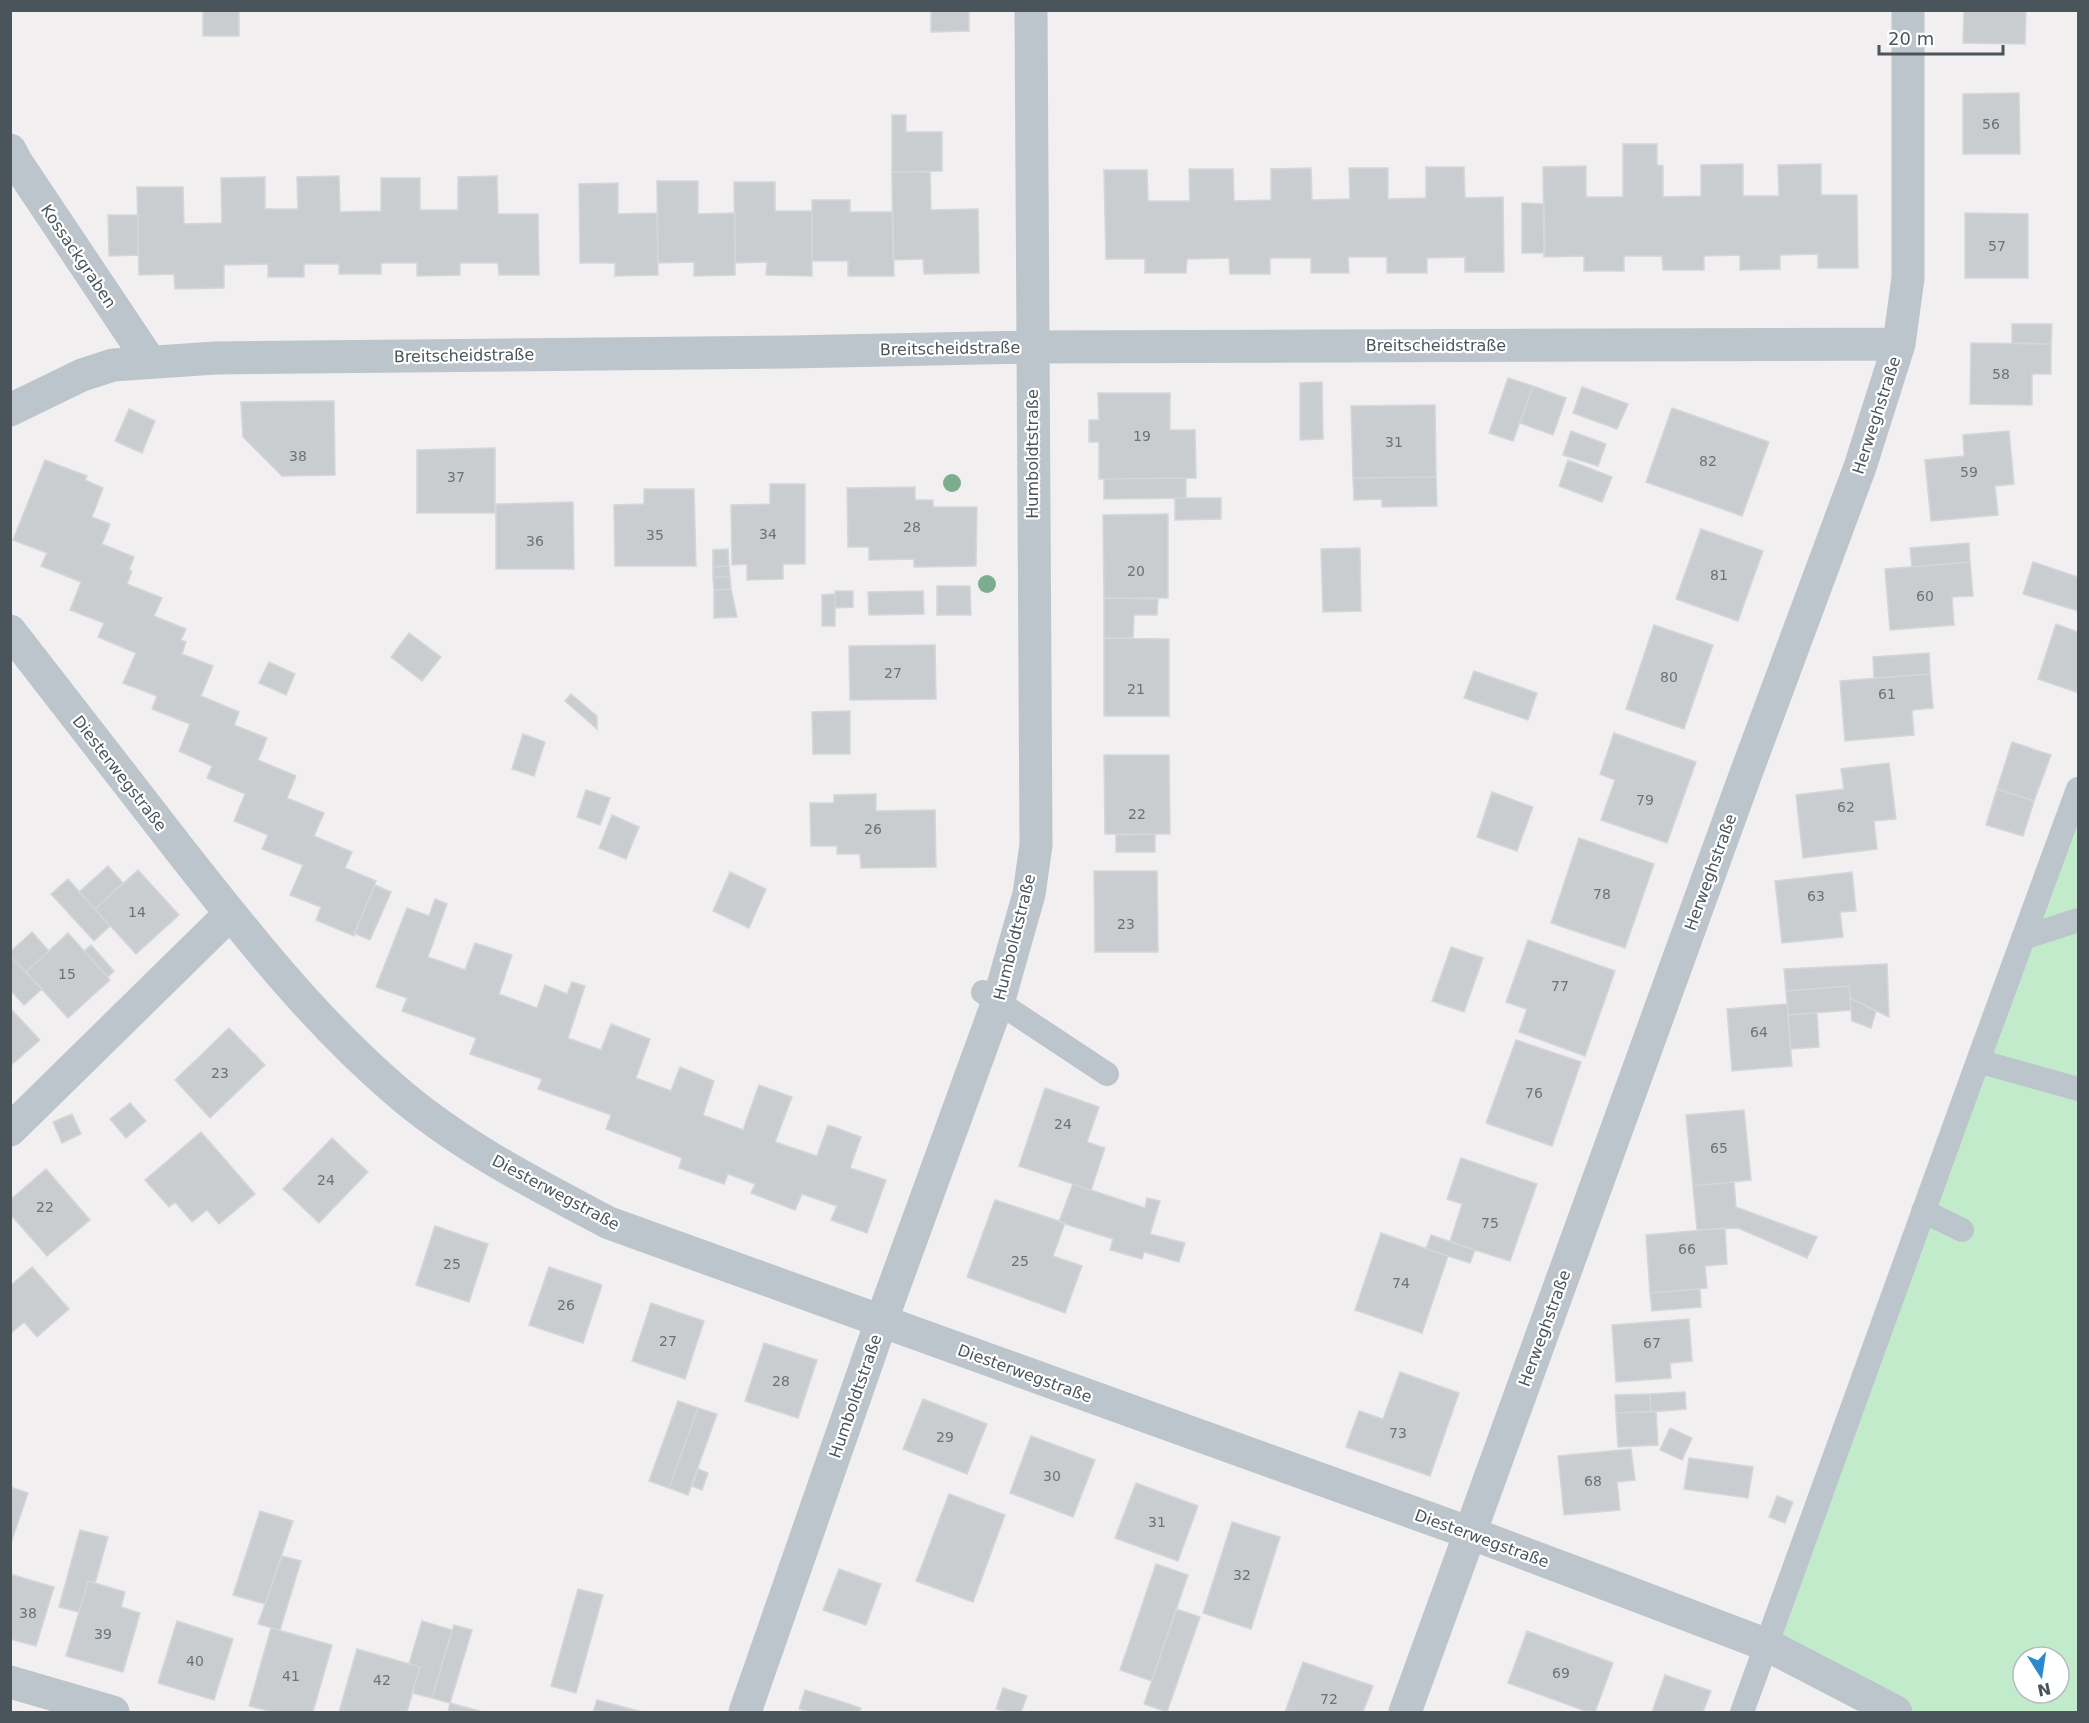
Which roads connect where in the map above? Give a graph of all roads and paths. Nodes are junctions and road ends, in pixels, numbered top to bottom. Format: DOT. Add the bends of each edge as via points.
graph roads {
  1 [pos="1031,10"];
  2 [pos="1908,10"];
  3 [pos="10,150"];
  4 [pos="1899,344"];
  5 [pos="1032,347"];
  6 [pos="150,362"];
  7 [pos="10,410"];
  8 [pos="10,631"];
  9 [pos="2079,789"];
  10 [pos="230,914"];
  11 [pos="2079,920"];
  12 [pos="2023,938"];
  13 [pos="991,996"];
  14 [pos="1978,1061"];
  15 [pos="1107,1074"];
  16 [pos="2079,1089"];
  17 [pos="10,1130"];
  18 [pos="1923,1211"];
  19 [pos="1962,1230"];
  20 [pos="881,1322"];
  21 [pos="1470,1533"];
  22 [pos="1767,1646"];
  23 [pos="10,1682"];
  24 [pos="113,1713"];
  25 [pos="745,1713"];
  26 [pos="1405,1713"];
  27 [pos="1742,1713"];
  28 [pos="1896,1713"];
  1 -- 5 [label="street, Humboldtstraße"];
  2 -- 4 [label="street, Herweghstraße" via="1908,278"];
  3 -- 6 [label="street, Kossackgraben"];
  4 -- 5 [label="street, Breitscheidstraße"];
  4 -- 21 [label="street, Herweghstraße" via="1860,467"];
  5 -- 6 [label="street, Breitscheidstraße"];
  5 -- 13 [label="street, Humboldtstraße" via="1036,845 1029,894"];
  6 -- 7 [label="street, Breitscheidstraße" via="113,365 82,375"];
  8 -- 10 [label="street, Diesterwegstraße"];
  9 -- 12 [label="lane"];
  10 -- 17 [label="street"];
  10 -- 20 [label="street, Diesterwegstraße" via="329,1028 395,1090 463,1141 609,1223"];
  11 -- 12 [label="lane"];
  12 -- 14 [label="lane"];
  13 -- 15 [label="lane"];
  13 -- 20 [label="street, Humboldtstraße"];
  14 -- 16 [label="lane"];
  14 -- 18 [label="lane"];
  18 -- 19 [label="lane"];
  18 -- 22 [label="lane"];
  20 -- 21 [label="street, Diesterwegstraße"];
  20 -- 25 [label="street, Humboldtstraße"];
  21 -- 22 [label="street, Diesterwegstraße"];
  21 -- 26 [label="street, Herweghstraße"];
  22 -- 27 [label="lane"];
  22 -- 28 [label="street, Diesterwegstraße"];
  23 -- 24 [label="street"];
}
